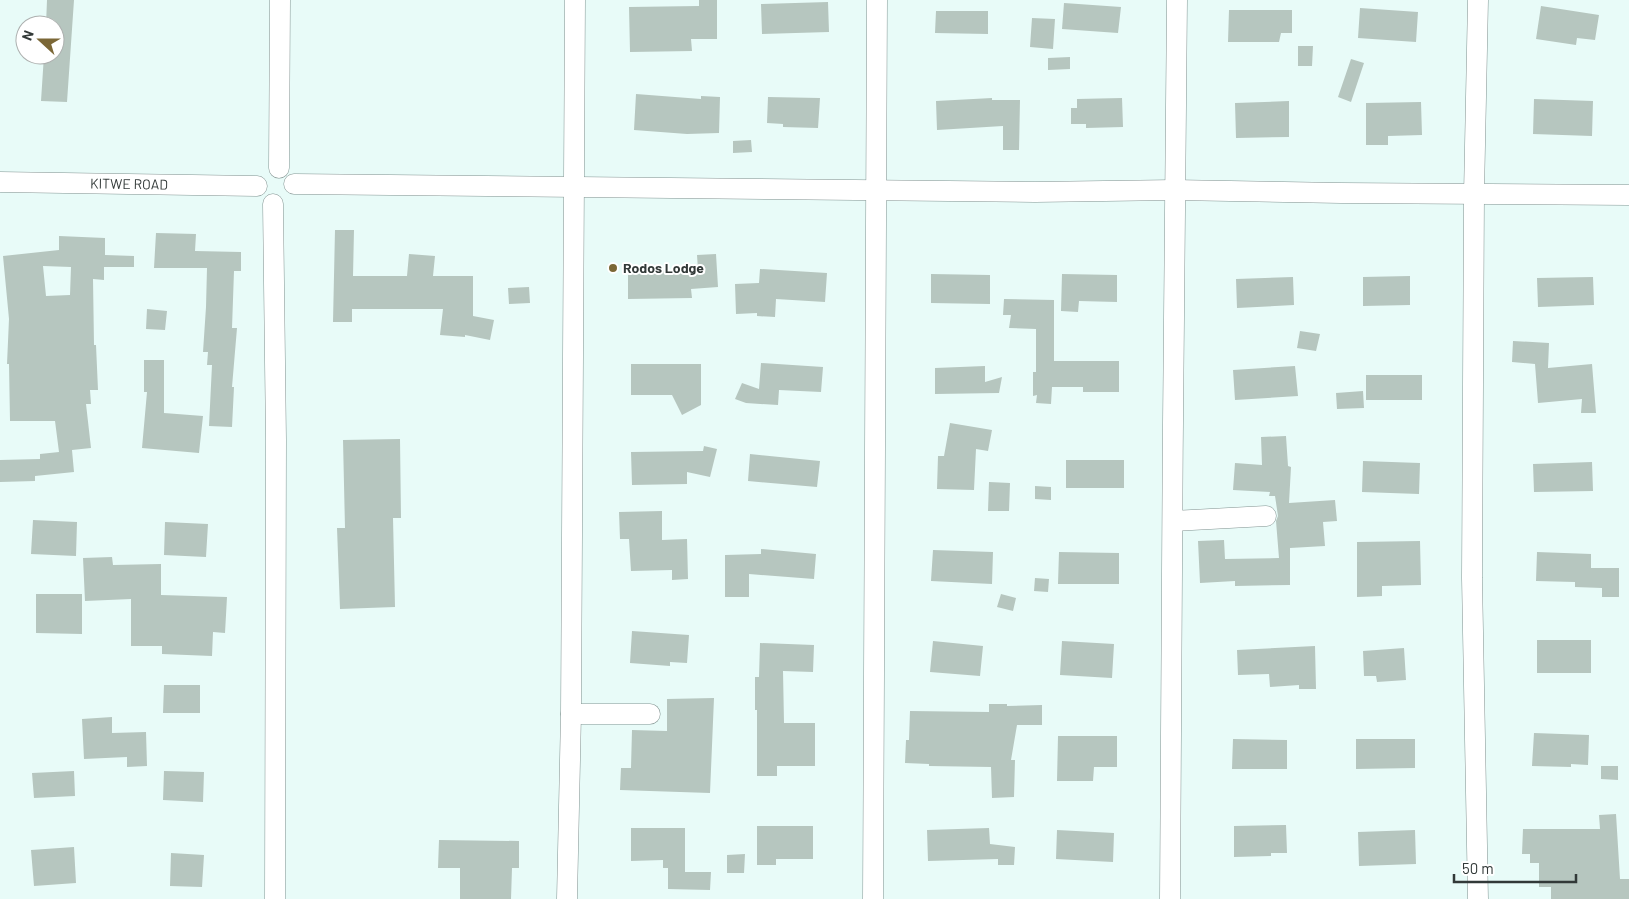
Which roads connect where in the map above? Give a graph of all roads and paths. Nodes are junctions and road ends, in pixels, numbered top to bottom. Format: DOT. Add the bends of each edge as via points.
graph roads {
  1 [pos="280,0"];
  2 [pos="575,0"];
  3 [pos="877,0"];
  4 [pos="1177,0"];
  5 [pos="1478,0"];
  6 [pos="279,168"];
  7 [pos="0,182"];
  8 [pos="294,184"];
  9 [pos="257,186"];
  10 [pos="574,186"];
  11 [pos="877,190"];
  12 [pos="1174,190"];
  13 [pos="1474,194"];
  14 [pos="1629,195"];
  15 [pos="273,204"];
  16 [pos="1266,516"];
  17 [pos="1173,521"];
  18 [pos="571,714"];
  19 [pos="650,714"];
  20 [pos="275,899"];
  21 [pos="567,899"];
  22 [pos="873,899"];
  23 [pos="1170,899"];
  24 [pos="1478,899"];
  1 -- 6 [label="street"];
  2 -- 10 [label="street"];
  3 -- 11 [label="street"];
  4 -- 12 [label="street"];
  5 -- 13 [label="street"];
  6 -- 8 [label="street" via="286,171"];
  6 -- 9 [label="street" via="267,170"];
  7 -- 9 [label="street, KITWE ROAD"];
  8 -- 10 [label="street"];
  8 -- 15 [label="street" via="294,191 286,202"];
  9 -- 15 [label="street" via="262,198"];
  10 -- 11 [label="street"];
  10 -- 18 [label="street"];
  11 -- 12 [label="street"];
  11 -- 22 [label="street"];
  12 -- 13 [label="street"];
  12 -- 17 [label="street"];
  13 -- 14 [label="street"];
  13 -- 24 [label="street" via="1472,578"];
  15 -- 20 [label="street"];
  16 -- 17 [label="street"];
  17 -- 23 [label="street"];
  18 -- 19 [label="street"];
  18 -- 21 [label="street"];
}
